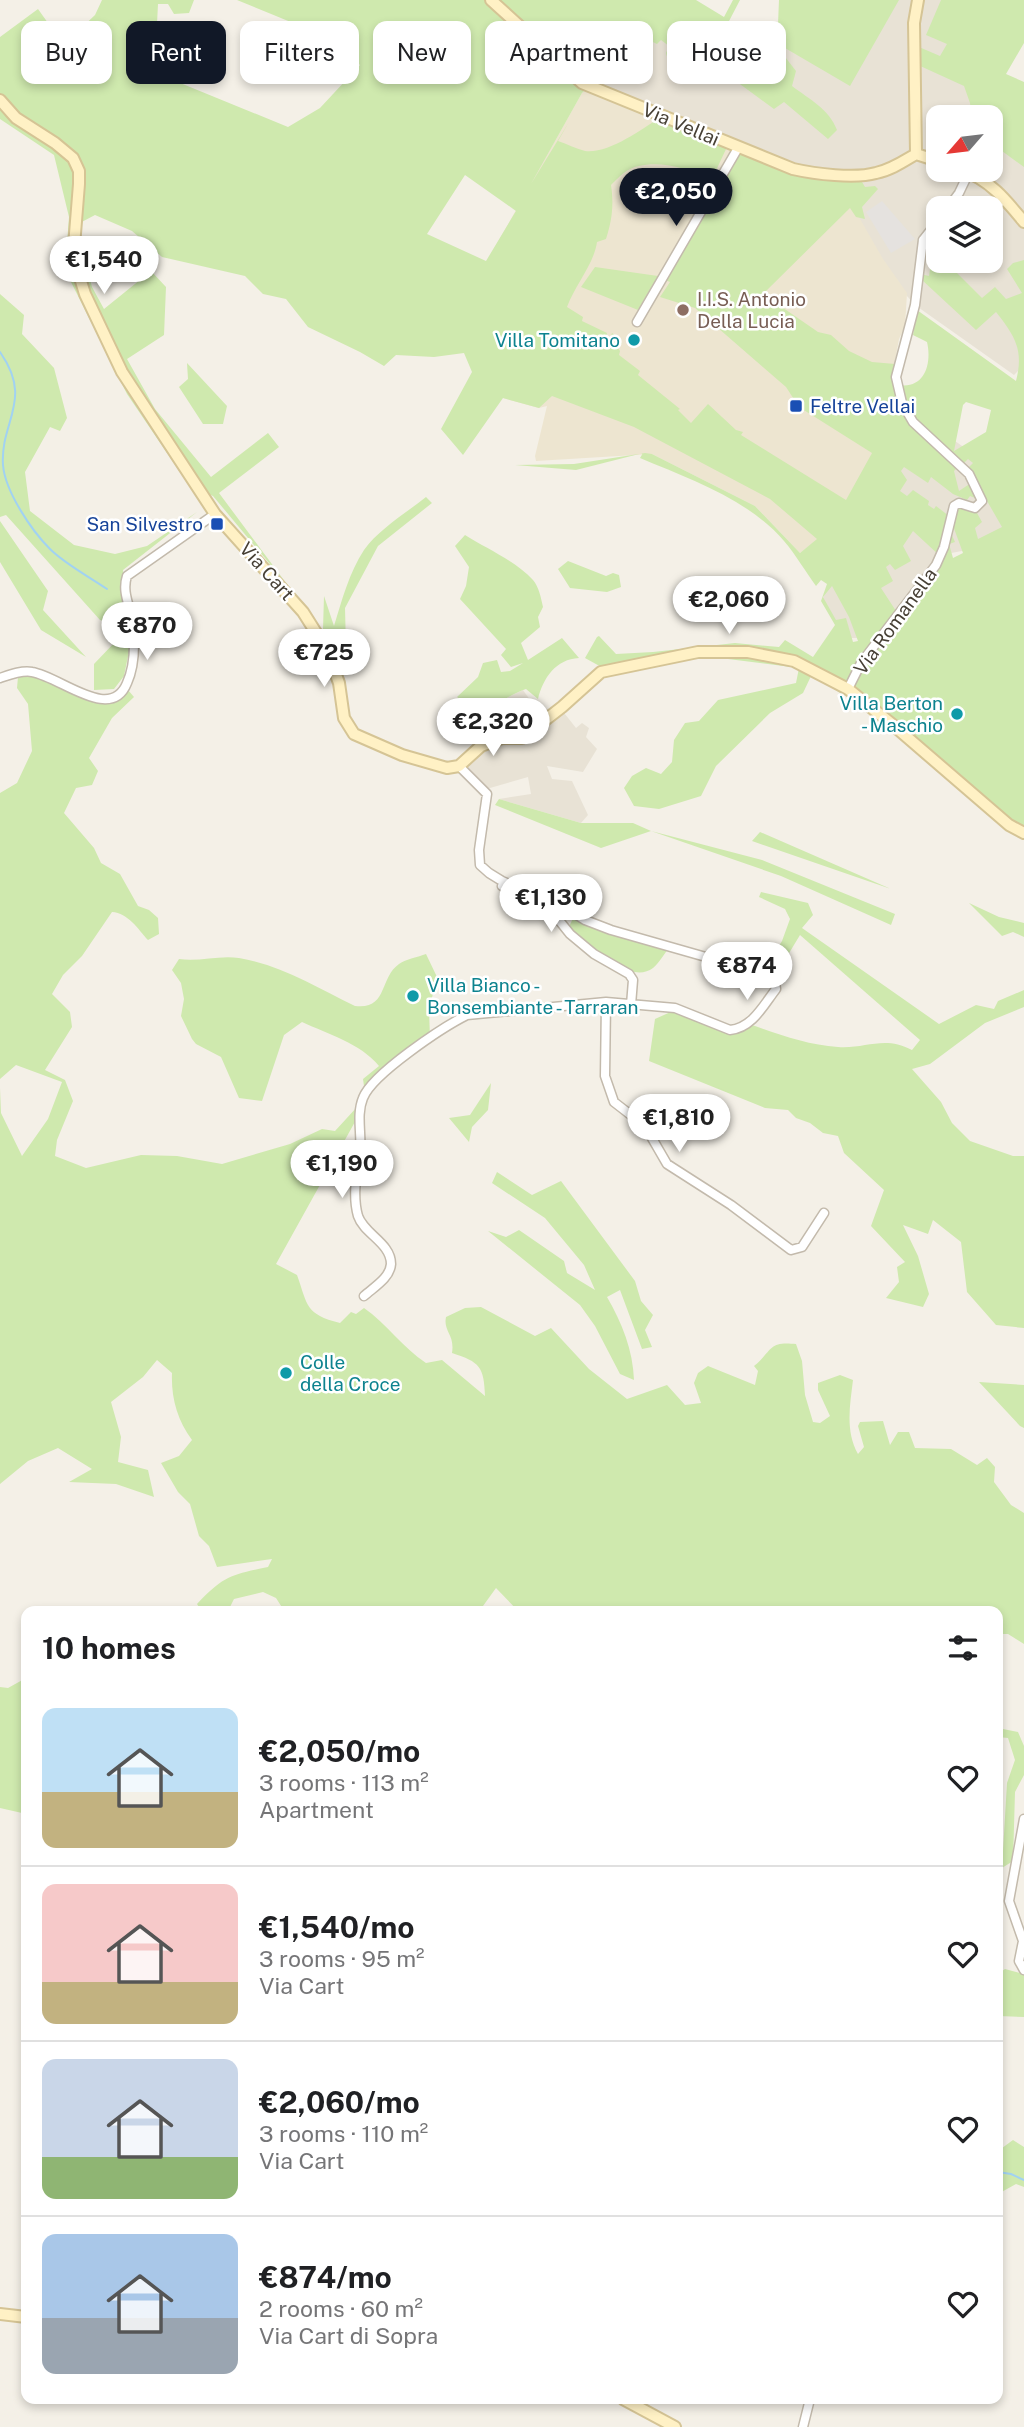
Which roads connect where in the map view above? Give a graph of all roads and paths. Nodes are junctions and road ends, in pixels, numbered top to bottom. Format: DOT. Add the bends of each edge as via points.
graph roads {
  1 [pos="491,0"];
  2 [pos="918,0"];
  3 [pos="0,100"];
  4 [pos="738,148"];
  5 [pos="916,154"];
  6 [pos="926,157"];
  7 [pos="985,182"];
  8 [pos="1004,200"];
  9 [pos="1024,222"];
  10 [pos="926,236"];
  11 [pos="923,240"];
  12 [pos="926,242"];
  13 [pos="637,322"];
  14 [pos="215,514"];
  15 [pos="0,678"];
  16 [pos="848,689"];
  17 [pos="459,766"];
  18 [pos="1024,833"];
  19 [pos="481,865"];
  20 [pos="606,1002"];
  21 [pos="631,1005"];
  22 [pos="824,1213"];
  23 [pos="364,1296"];
  24 [pos="1024,1819"];
  25 [pos="1024,1970"];
  26 [pos="0,2314"];
  27 [pos="21,2316"];
  28 [pos="632,2404"];
  29 [pos="809,2404"];
  30 [pos="675,2427"];
  31 [pos="803,2427"];
  1 -- 4 [label="street, Via Vellai" via="582,83"];
  2 -- 5 [label="street" via="914,23"];
  3 -- 14 [label="street, Via Cart" via="16,118 73,158 79,171 74,246 85,294 122,372"];
  4 -- 5 [label="street, Via Vellai" via="802,171 862,175 885,170"];
  4 -- 13 [label="street"];
  5 -- 6 [label="street"];
  7 -- 8 [label="street"];
  8 -- 9 [label="street"];
  10 -- 11 [label="street"];
  11 -- 12 [label="street"];
  11 -- 16 [label="street, Via Romanella" via="915,305 896,377 902,403 913,422 969,474 982,501 975,508 959,502 954,506 936,565 860,663"];
  14 -- 15 [label="street" via="127,576 125,592 135,643 129,679 118,697 98,699 30,672"];
  14 -- 17 [label="street, Via Cart" via="303,612 327,650 339,683 344,718 355,734 402,755 447,768"];
  16 -- 17 [label="street" via="794,661 748,652 698,652 601,672 522,738 502,738 481,746"];
  16 -- 18 [label="street"];
  17 -- 19 [label="street" via="487,794"];
  19 -- 21 [label="street" via="505,888 558,919 594,954 629,974 634,983"];
  19 -- 21 [label="street" via="502,881 585,920 774,978 776,989 748,1024 730,1030 676,1008"];
  20 -- 21 [label="street"];
  20 -- 22 [label="street" via="605,1076 614,1102 645,1126 667,1164 791,1250 802,1247"];
  20 -- 23 [label="street" via="467,1015 446,1025 372,1083 359,1114 355,1188 358,1216 384,1247 391,1264 387,1276"];
  24 -- 25 [label="street" via="1009,1901 1023,1941 1019,1961"];
  26 -- 27 [label="street"];
  28 -- 30 [label="street"];
  29 -- 31 [label="street"];
}
